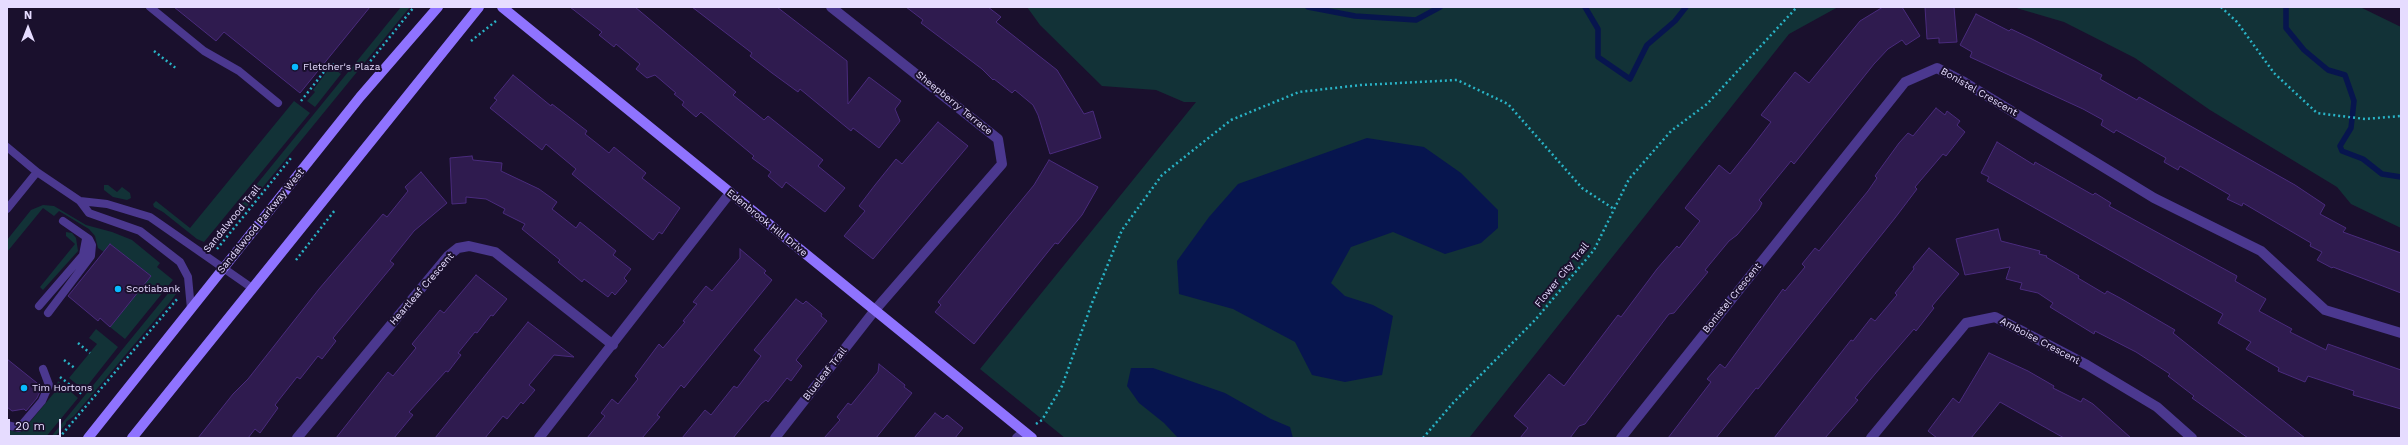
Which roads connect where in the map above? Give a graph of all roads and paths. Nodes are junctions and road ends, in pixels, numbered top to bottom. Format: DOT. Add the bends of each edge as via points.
graph roads {
  1 [pos="150,7"];
  2 [pos="414,7"];
  3 [pos="438,7"];
  4 [pos="479,7"];
  5 [pos="502,7"];
  6 [pos="831,7"];
  7 [pos="1797,7"];
  8 [pos="2221,7"];
  9 [pos="154,51"];
  10 [pos="177,69"];
  11 [pos="344,73"];
  12 [pos="360,73"];
  13 [pos="301,101"];
  14 [pos="278,103"];
  15 [pos="2401,116"];
  16 [pos="7,147"];
  17 [pos="292,158"];
  18 [pos="37,172"];
  19 [pos="730,193"];
  20 [pos="80,201"];
  21 [pos="7,209"];
  22 [pos="1614,209"];
  23 [pos="63,221"];
  24 [pos="86,236"];
  25 [pos="208,260"];
  26 [pos="223,269"];
  27 [pos="190,284"];
  28 [pos="252,288"];
  29 [pos="39,306"];
  30 [pos="191,309"];
  31 [pos="875,310"];
  32 [pos="48,313"];
  33 [pos="2401,333"];
  34 [pos="78,343"];
  35 [pos="613,345"];
  36 [pos="90,352"];
  37 [pos="64,360"];
  38 [pos="43,369"];
  39 [pos="76,369"];
  40 [pos="56,377"];
  41 [pos="83,395"];
  42 [pos="7,425"];
  43 [pos="1024,436"];
  44 [pos="59,438"];
  45 [pos="88,438"];
  46 [pos="132,438"];
  47 [pos="297,438"];
  48 [pos="539,438"];
  49 [pos="775,438"];
  50 [pos="1423,438"];
  51 [pos="1621,438"];
  52 [pos="1871,438"];
  53 [pos="2192,438"];
  1 -- 14 [label="lane" via="204,51 239,71"];
  2 -- 12 [label="path"];
  3 -- 26 [label="main road, Sandalwood Parkway West" via="360,97"];
  4 -- 28 [label="main road"];
  5 -- 19 [label="main road, Edenbrook Hill Drive"];
  6 -- 31 [label="street, Sheepberry Terrace" via="998,139 1002,164"];
  7 -- 22 [label="path, Flower City Trail" via="1707,104 1671,131 1629,179"];
  8 -- 15 [label="path" via="2237,22 2274,73 2318,113 2365,120"];
  9 -- 10 [label="path"];
  11 -- 13 [label="path" via="331,63"];
  16 -- 18 [label="lane"];
  17 -- 25 [label="path, Sandalwood Trail"];
  18 -- 20 [label="lane"];
  18 -- 21 [label="lane"];
  19 -- 31 [label="main road, Edenbrook Hill Drive"];
  19 -- 35 [label="street"];
  20 -- 25 [label="lane" via="107,204 150,217"];
  20 -- 27 [label="lane" via="89,213 131,227 161,246 182,263"];
  22 -- 43 [label="path" via="1582,188 1508,104 1457,80 1361,85 1299,92 1231,120 1162,175 1122,230 1062,386 1042,420"];
  22 -- 50 [label="path, Flower City Trail" via="1594,250 1536,319 1453,402"];
  23 -- 24 [label="lane"];
  24 -- 29 [label="lane" via="87,244 83,255"];
  24 -- 32 [label="lane" via="92,245 88,261"];
  25 -- 26 [label="lane"];
  26 -- 28 [label="lane"];
  26 -- 30 [label="main road, Sandalwood Parkway West"];
  27 -- 30 [label="lane"];
  27 -- 44 [label="path"];
  28 -- 46 [label="main road"];
  30 -- 45 [label="main road, Sandalwood Parkway West"];
  31 -- 43 [label="main road, Edenbrook Hill Drive"];
  31 -- 49 [label="street, Blueleaf Trail"];
  33 -- 51 [label="street, Bonistel Crescent" via="2325,310 2261,251 2154,198 1937,68 1905,82"];
  34 -- 36 [label="path"];
  35 -- 47 [label="street, Heartleaf Crescent" via="495,252 469,246 458,248 448,256"];
  35 -- 48 [label="street"];
  37 -- 39 [label="path"];
  38 -- 42 [label="lane" via="49,385 42,401 19,428"];
  40 -- 41 [label="path" via="60,376"];
  52 -- 53 [label="street, Amboise Crescent" via="1966,324 1995,317 2087,365 2157,407"];
}
